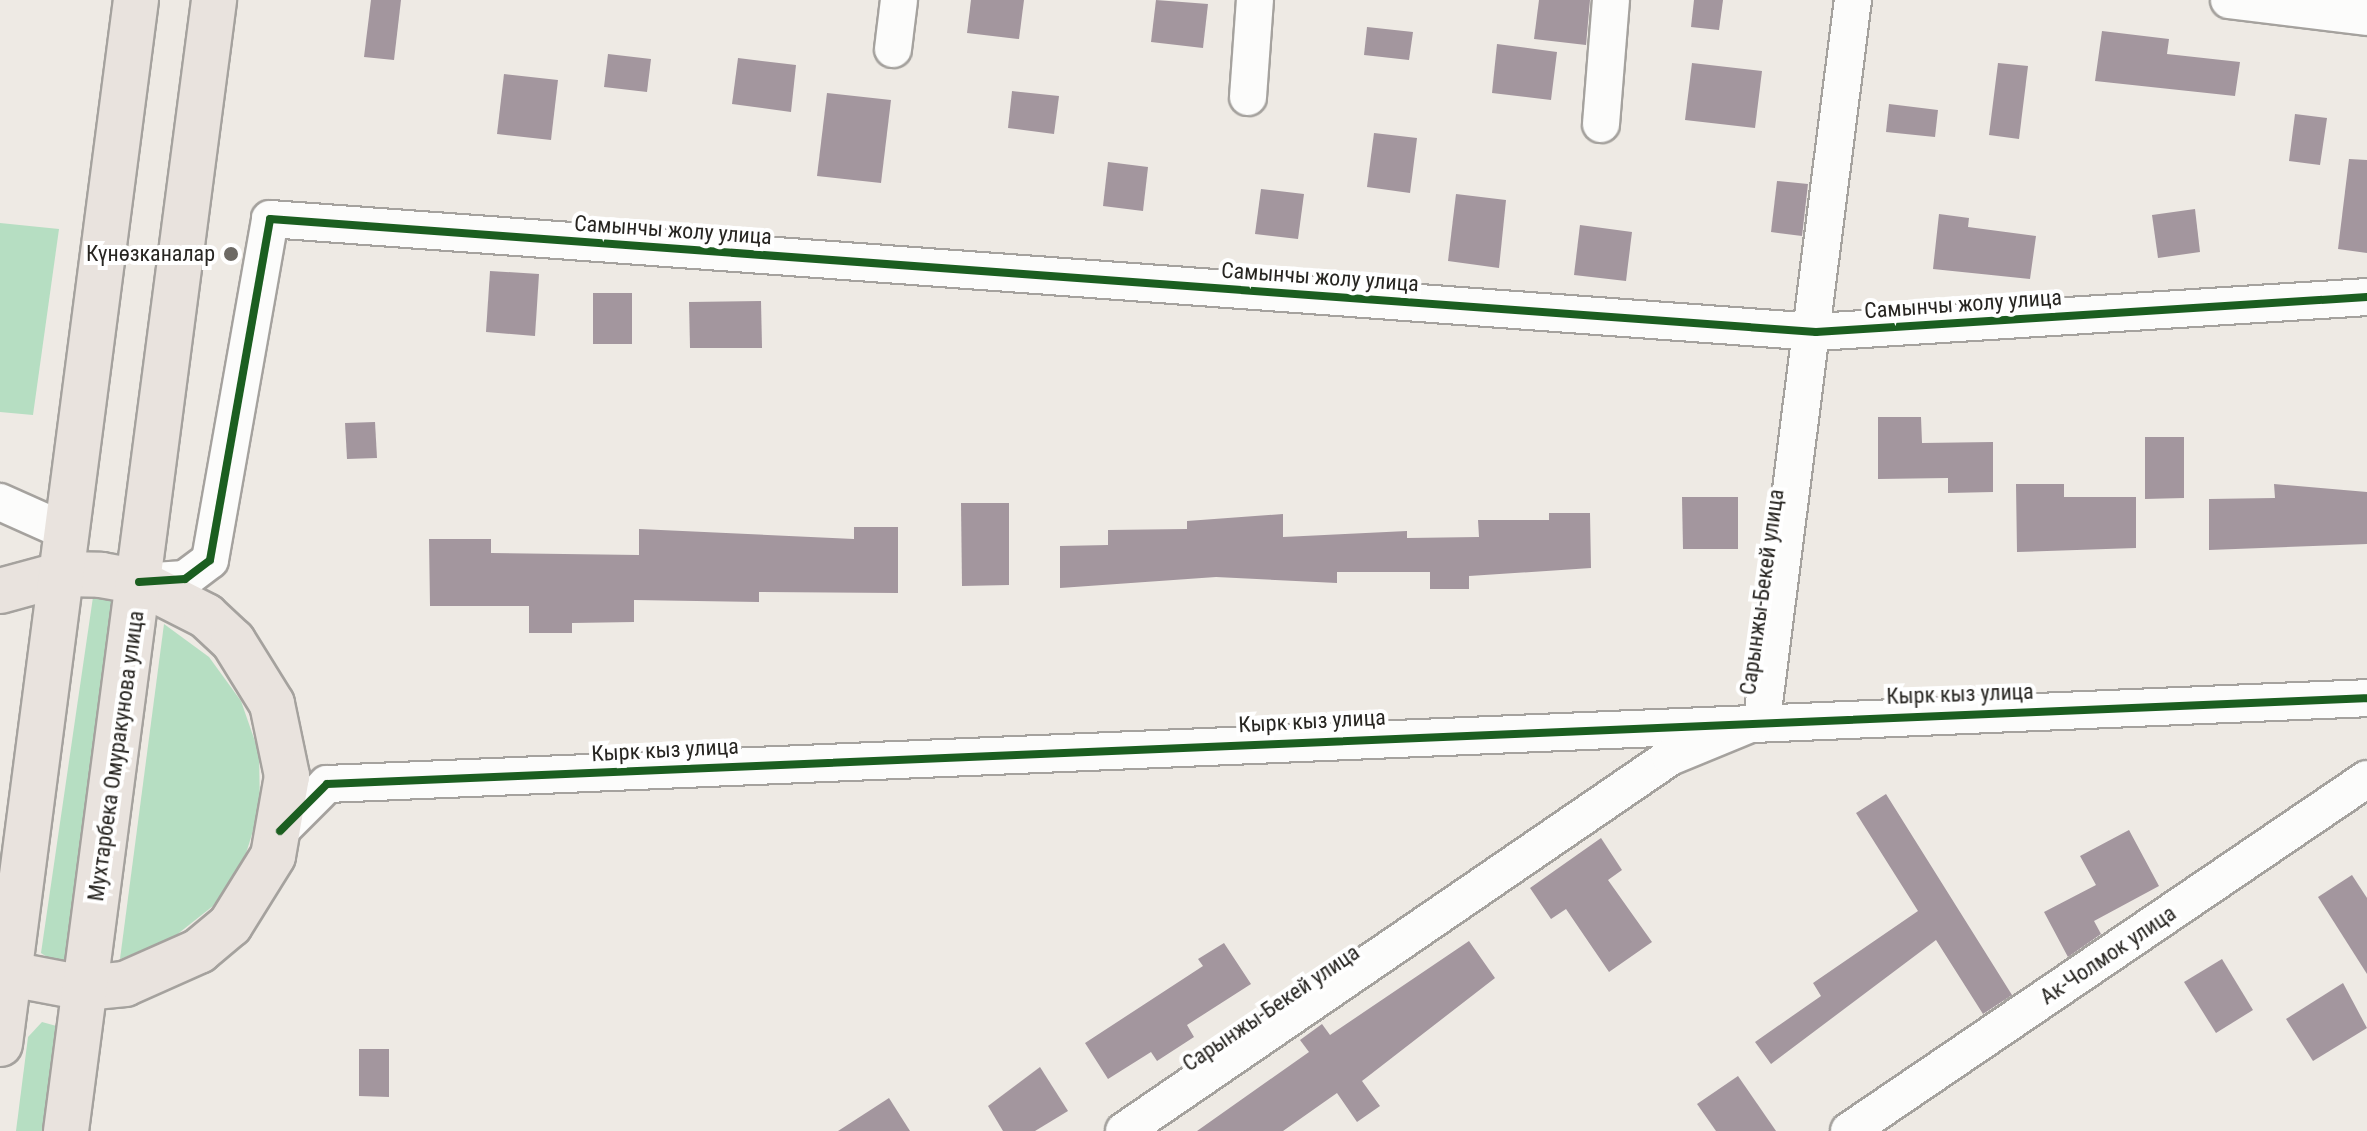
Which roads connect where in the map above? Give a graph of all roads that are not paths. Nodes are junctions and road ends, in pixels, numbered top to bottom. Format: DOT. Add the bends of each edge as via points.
graph roads {
  1 [pos="136,0"];
  2 [pos="214,0"];
  3 [pos="899,0"];
  4 [pos="1255,0"];
  5 [pos="1611,0"];
  6 [pos="1853,0"];
  7 [pos="2229,0"];
  8 [pos="2367,17"];
  9 [pos="893,49"];
  10 [pos="1248,97"];
  11 [pos="1601,124"];
  12 [pos="2367,297"];
  13 [pos="1816,332"];
  14 [pos="0,502"];
  15 [pos="67,532"];
  16 [pos="62,574"];
  17 [pos="139,582"];
  18 [pos="0,591"];
  19 [pos="2367,698"];
  20 [pos="1762,719"];
  21 [pos="283,739"];
  22 [pos="2367,779"];
  23 [pos="327,784"];
  24 [pos="280,831"];
  25 [pos="4,974"];
  26 [pos="84,988"];
  27 [pos="0,1044"];
  28 [pos="66,1131"];
  29 [pos="1124,1131"];
  30 [pos="1849,1131"];
  1 -- 15 [label="main road"];
  2 -- 17 [label="main road, Мухтарбека Омуракунова улица"];
  3 -- 9 [label="street"];
  4 -- 10 [label="street"];
  5 -- 11 [label="street"];
  6 -- 13 [label="street, Сарынжы-Бекей улица"];
  7 -- 8 [label="street"];
  12 -- 13 [label="street, Самынчы жолу улица"];
  13 -- 17 [label="street, Самынчы жолу улица" via="270,219 210,560 185,579"];
  13 -- 20 [label="street, Сарынжы-Бекей улица"];
  14 -- 15 [label="street"];
  15 -- 16 [label="main road"];
  16 -- 17 [label="main road"];
  16 -- 18 [label="main road"];
  16 -- 25 [label="main road"];
  17 -- 21 [label="main road" via="206,616 233,641 272,704"];
  17 -- 26 [label="main road, Мухтарбека Омуракунова улица"];
  19 -- 20 [label="street, Кырк кыз улица"];
  20 -- 23 [label="street, Кырк кыз улица"];
  20 -- 29 [label="street, Сарынжы-Бекей улица" via="1670,757"];
  21 -- 23 [label="street"];
  21 -- 24 [label="main road" via="287,776"];
  22 -- 30 [label="street, Ак-Чолмок улица"];
  23 -- 24 [label="street"];
  24 -- 26 [label="main road" via="255,893 199,951 125,984"];
  25 -- 26 [label="main road"];
  25 -- 27 [label="main road"];
  26 -- 28 [label="main road, Мухтарбека Омуракунова улица"];
}
